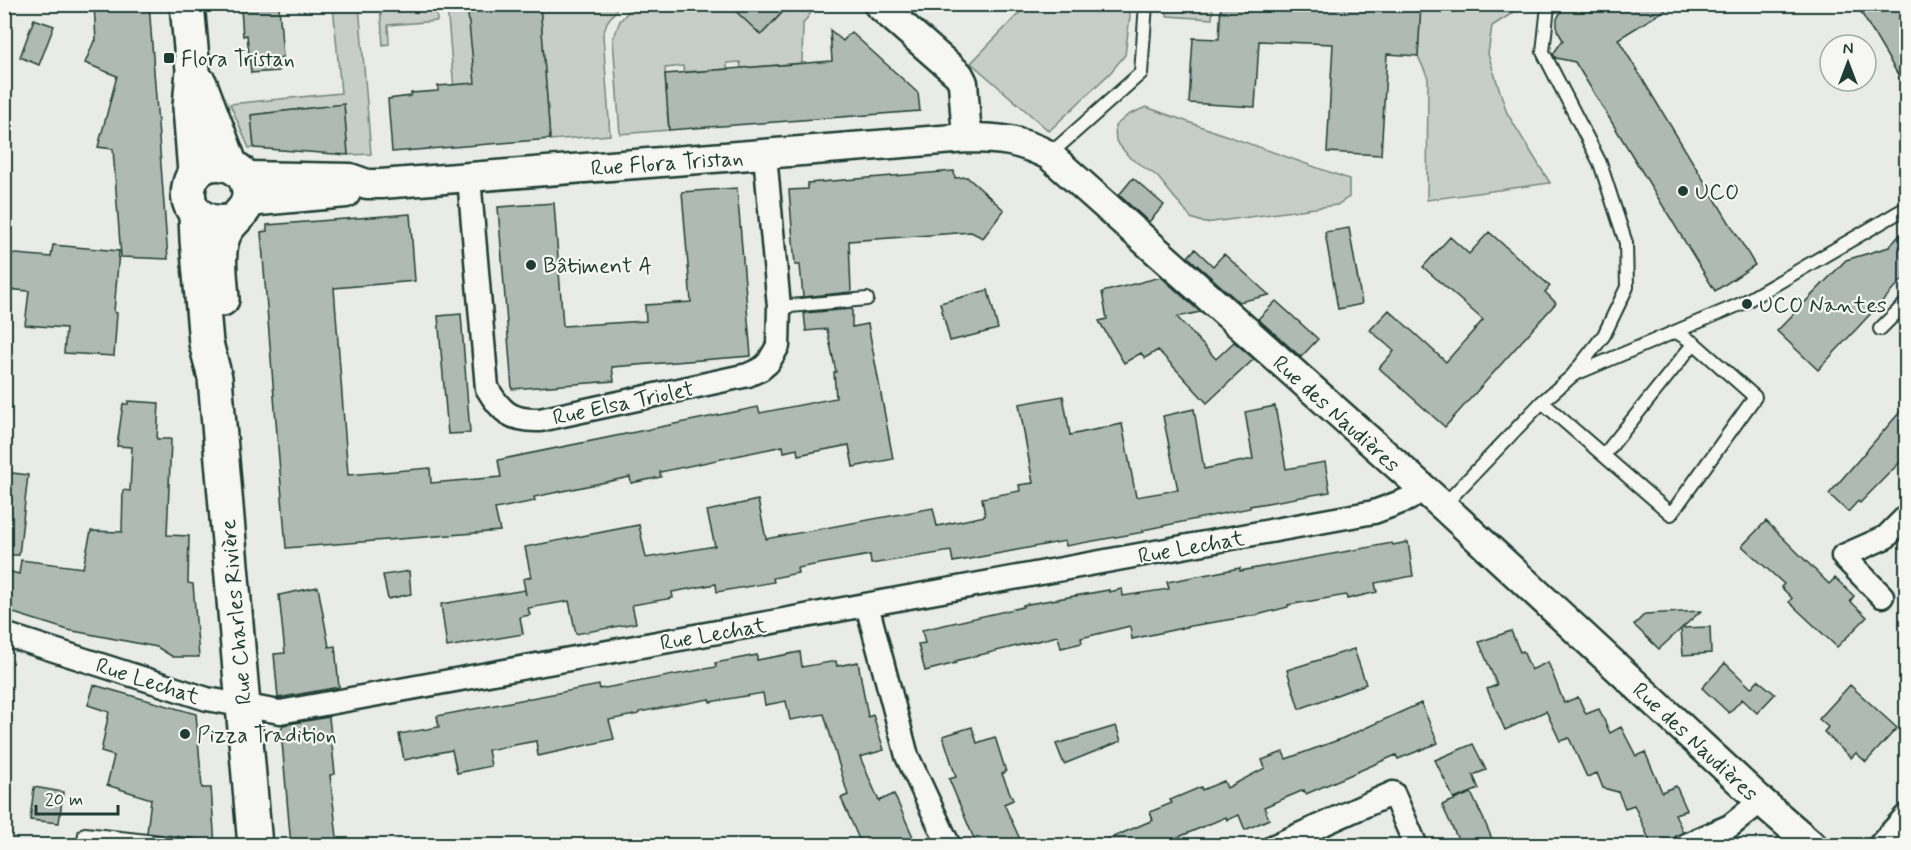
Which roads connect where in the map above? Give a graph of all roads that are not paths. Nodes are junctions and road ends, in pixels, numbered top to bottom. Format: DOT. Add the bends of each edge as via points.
graph roads {
  1 [pos="187,4"];
  2 [pos="878,4"];
  3 [pos="1146,4"];
  4 [pos="1550,4"];
  5 [pos="193,70"];
  6 [pos="967,138"];
  7 [pos="765,155"];
  8 [pos="1049,155"];
  9 [pos="195,173"];
  10 [pos="469,178"];
  11 [pos="239,191"];
  12 [pos="1906,208"];
  13 [pos="196,214"];
  14 [pos="867,299"];
  15 [pos="1906,303"];
  16 [pos="779,307"];
  17 [pos="1880,329"];
  18 [pos="1676,332"];
  19 [pos="1694,343"];
  20 [pos="1572,376"];
  21 [pos="215,378"];
  22 [pos="1542,402"];
  23 [pos="1604,455"];
  24 [pos="1432,497"];
  25 [pos="1906,517"];
  26 [pos="1882,596"];
  27 [pos="867,605"];
  28 [pos="4,634"];
  29 [pos="243,706"];
  30 [pos="1761,801"];
  31 [pos="1906,816"];
  32 [pos="83,846"];
  33 [pos="191,846"];
  34 [pos="255,846"];
  35 [pos="949,846"];
  36 [pos="1274,846"];
  37 [pos="1416,846"];
  38 [pos="1684,846"];
  39 [pos="1813,846"];
  40 [pos="1879,846"];
  1 -- 5 [label="main road, Rue Charles Rivière"];
  2 -- 6 [label="street" via="959,75"];
  3 -- 8 [label="lane" via="1141,73"];
  4 -- 20 [label="lane" via="1543,52 1599,163 1626,243 1627,286 1604,335"];
  5 -- 9 [label="main road, Rue Charles Rivière" via="190,107"];
  5 -- 11 [label="main road, Rue Charles Rivière"];
  6 -- 7 [label="street, Rue Flora Tristan"];
  6 -- 8 [label="street, Rue des Naudières" via="997,138 1033,146"];
  7 -- 10 [label="street, Rue Flora Tristan"];
  7 -- 16 [label="street, Rue Elsa Triolet"];
  8 -- 24 [label="street, Rue des Naudières"];
  9 -- 11 [label="main road" via="212,163 222,163"];
  9 -- 13 [label="main road, Rue Charles Rivière" via="188,198"];
  10 -- 11 [label="street, Rue Flora Tristan" via="367,184 354,193"];
  10 -- 16 [label="street, Rue Elsa Triolet" via="487,388 504,412 523,420 540,420 748,375 768,363 778,346"];
  11 -- 13 [label="main road" via="224,223 204,220"];
  11 -- 21 [label="main road, Rue Charles Rivière" via="221,255 224,342"];
  12 -- 18 [label="lane" via="1743,303"];
  13 -- 21 [label="main road, Rue Charles Rivière" via="206,343"];
  14 -- 16 [label="lane"];
  15 -- 17 [label="lane"];
  18 -- 19 [label="lane"];
  18 -- 20 [label="lane"];
  19 -- 23 [label="lane"];
  19 -- 23 [label="lane" via="1755,397 1671,514"];
  20 -- 22 [label="lane"];
  21 -- 29 [label="main road, Rue Charles Rivière"];
  22 -- 23 [label="lane"];
  22 -- 24 [label="lane"];
  24 -- 27 [label="street, Rue Lechat" via="1408,499 1374,512"];
  24 -- 30 [label="street, Rue des Naudières"];
  25 -- 26 [label="street" via="1886,537 1843,556"];
  27 -- 29 [label="street, Rue Lechat" via="280,712"];
  27 -- 35 [label="street" via="907,756"];
  28 -- 29 [label="street, Rue Lechat" via="207,699"];
  29 -- 34 [label="main road, Rue Charles Rivière"];
  30 -- 38 [label="street" via="1730,826"];
  30 -- 39 [label="street, Rue des Naudières"];
  31 -- 40 [label="street"];
  32 -- 33 [label="lane" via="85,834"];
  36 -- 37 [label="street" via="1393,793"];
}
